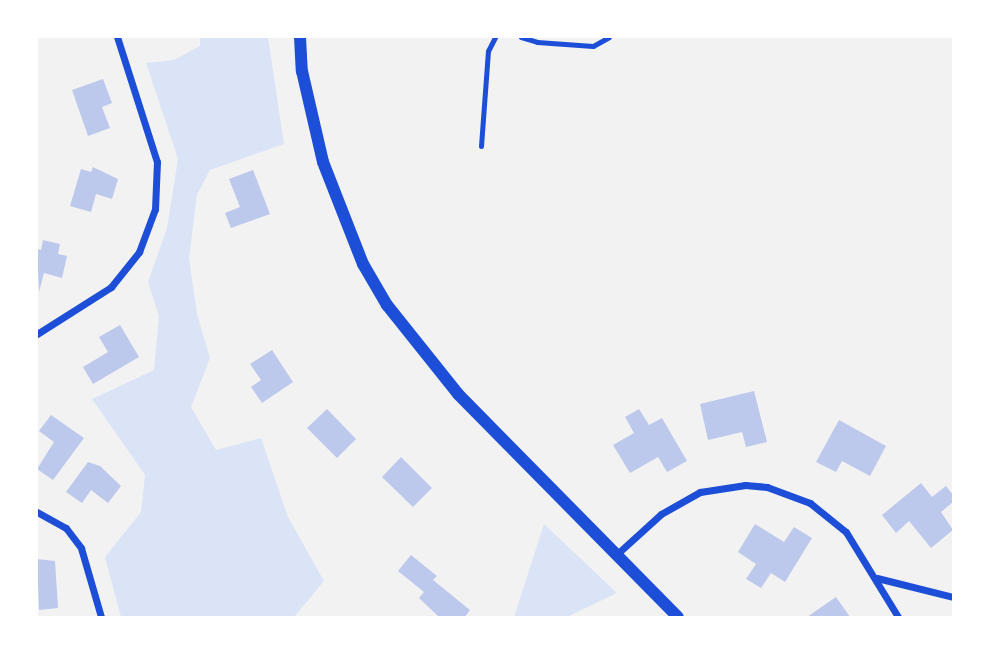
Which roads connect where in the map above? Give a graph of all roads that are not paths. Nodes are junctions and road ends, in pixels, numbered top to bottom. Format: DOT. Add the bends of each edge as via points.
graph roads {
  1 [pos="117,37"];
  2 [pos="300,37"];
  3 [pos="495,37"];
  4 [pos="520,37"];
  5 [pos="609,37"];
  6 [pos="481,146"];
  7 [pos="37,334"];
  8 [pos="37,512"];
  9 [pos="617,554"];
  10 [pos="877,578"];
  11 [pos="953,597"];
  12 [pos="101,617"];
  13 [pos="678,617"];
  14 [pos="898,617"];
  1 -- 7 [label="street" via="157,162 155,209 139,252 111,287"];
  2 -- 9 [label="street" via="302,71 323,162 362,264 387,305 458,394"];
  3 -- 6 [label="lane" via="488,51"];
  4 -- 5 [label="lane" via="537,43 593,46"];
  8 -- 12 [label="street" via="66,528 81,548"];
  9 -- 10 [label="street" via="680,501 722,486 745,485 789,493 830,516"];
  9 -- 13 [label="street"];
  10 -- 11 [label="street"];
  10 -- 14 [label="street"];
}
